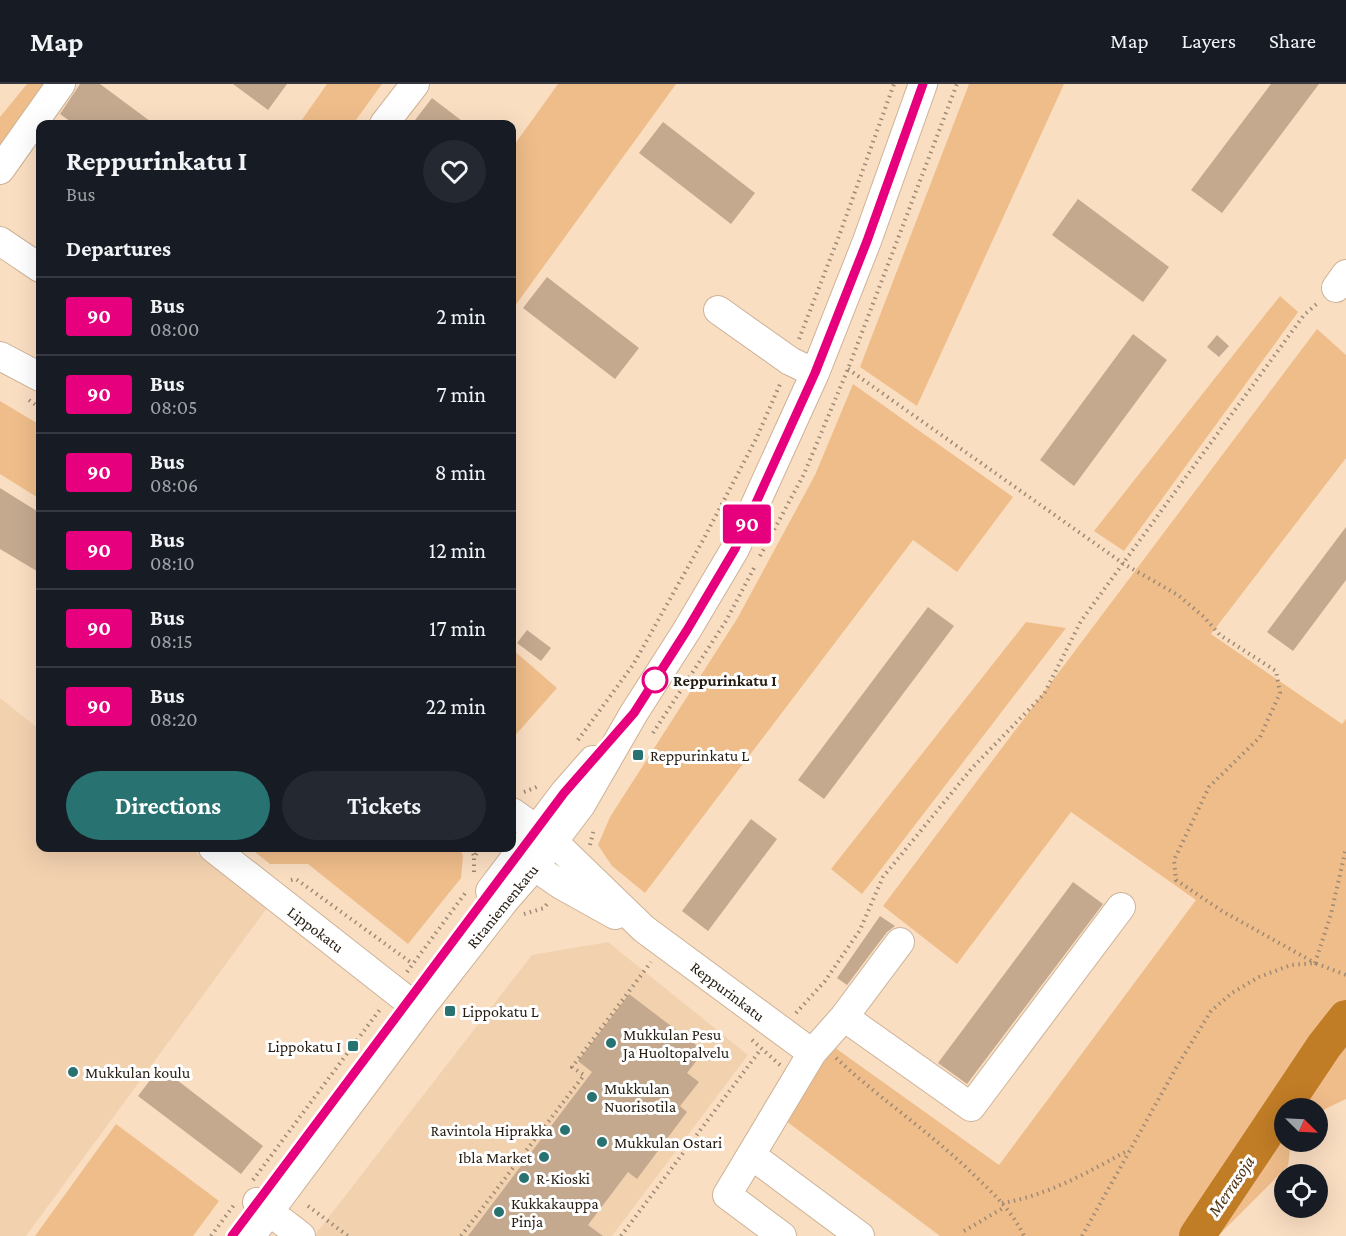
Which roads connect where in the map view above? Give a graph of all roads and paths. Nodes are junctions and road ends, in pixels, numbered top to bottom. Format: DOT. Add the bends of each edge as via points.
graph roads {
  1 [pos="61,84"];
  2 [pos="894,84"];
  3 [pos="923,84"];
  4 [pos="400,85"];
  5 [pos="386,120"];
  6 [pos="0,170"];
  7 [pos="0,241"];
  8 [pos="36,265"];
  9 [pos="1341,281"];
  10 [pos="718,310"];
  11 [pos="0,356"];
  12 [pos="802,367"];
  13 [pos="848,369"];
  14 [pos="36,375"];
  15 [pos="1124,564"];
  16 [pos="575,744"];
  17 [pos="548,783"];
  18 [pos="516,801"];
  19 [pos="516,803"];
  20 [pos="545,836"];
  21 [pos="1346,848"];
  22 [pos="218,852"];
  23 [pos="472,852"];
  24 [pos="478,852"];
  25 [pos="521,856"];
  26 [pos="474,857"];
  27 [pos="474,882"];
  28 [pos="467,891"];
  29 [pos="1121,907"];
  30 [pos="644,929"];
  31 [pos="900,942"];
  32 [pos="1315,963"];
  33 [pos="647,968"];
  34 [pos="1346,975"];
  35 [pos="408,1000"];
  36 [pos="844,1017"];
  37 [pos="791,1018"];
  38 [pos="816,1048"];
  39 [pos="760,1050"];
  40 [pos="1130,1149"];
  41 [pos="751,1155"];
  42 [pos="254,1199"];
  43 [pos="1004,1205"];
  44 [pos="308,1206"];
  45 [pos="964,1231"];
  46 [pos="211,1236"];
  47 [pos="232,1236"];
  48 [pos="251,1236"];
  49 [pos="301,1236"];
  50 [pos="348,1236"];
  51 [pos="461,1236"];
  52 [pos="621,1236"];
  53 [pos="782,1236"];
  54 [pos="860,1236"];
  55 [pos="1024,1236"];
  56 [pos="1082,1236"];
  1 -- 6 [label="street"];
  2 -- 12 [label="path" via="839,236"];
  3 -- 12 [label="street, Ritaniemenkatu" via="867,241"];
  4 -- 5 [label="street"];
  7 -- 8 [label="street"];
  9 -- 15 [label="path" via="1304,315"];
  10 -- 12 [label="street"];
  11 -- 14 [label="street"];
  12 -- 16 [label="path" via="756,439 633,665"];
  12 -- 20 [label="street, Ritaniemenkatu" via="735,549 634,713 564,793"];
  13 -- 15 [label="path"];
  15 -- 32 [label="path" via="1178,596 1220,635 1276,671 1281,693 1260,737 1209,787 1174,860 1176,880 1222,911"];
  15 -- 37 [label="path" via="1081,621 1044,694 972,768 883,877 860,930 825,981"];
  17 -- 18 [label="path" via="524,792"];
  19 -- 20 [label="street, Reppurinkatu"];
  20 -- 25 [label="street, Ritaniemenkatu"];
  20 -- 30 [label="street, Reppurinkatu"];
  21 -- 32 [label="path"];
  22 -- 35 [label="street, Lippokatu"];
  23 -- 26 [label="path"];
  24 -- 26 [label="path"];
  25 -- 30 [label="street, Reppurinkatu" via="593,904"];
  25 -- 35 [label="street, Ritaniemenkatu"];
  26 -- 27 [label="path"];
  28 -- 35 [label="path"];
  29 -- 36 [label="street" via="971,1107"];
  30 -- 38 [label="street, Reppurinkatu"];
  31 -- 36 [label="street"];
  32 -- 34 [label="path"];
  32 -- 40 [label="path" via="1291,965 1258,976 1211,1011"];
  33 -- 51 [label="path" via="572,1067 584,1075"];
  35 -- 42 [label="street, Ritaniemenkatu"];
  35 -- 42 [label="path"];
  36 -- 38 [label="street"];
  38 -- 41 [label="street"];
  38 -- 43 [label="path" via="917,1125"];
  39 -- 52 [label="path"];
  40 -- 43 [label="path" via="1056,1186"];
  40 -- 56 [label="path"];
  41 -- 53 [label="street" via="727,1195"];
  41 -- 54 [label="street"];
  42 -- 46 [label="path"];
  42 -- 47 [label="street, Ritaniemenkatu"];
  42 -- 48 [label="street, Ritaniemenkatu"];
  42 -- 49 [label="street"];
  43 -- 45 [label="path"];
  43 -- 55 [label="path"];
  44 -- 50 [label="path"];
}
